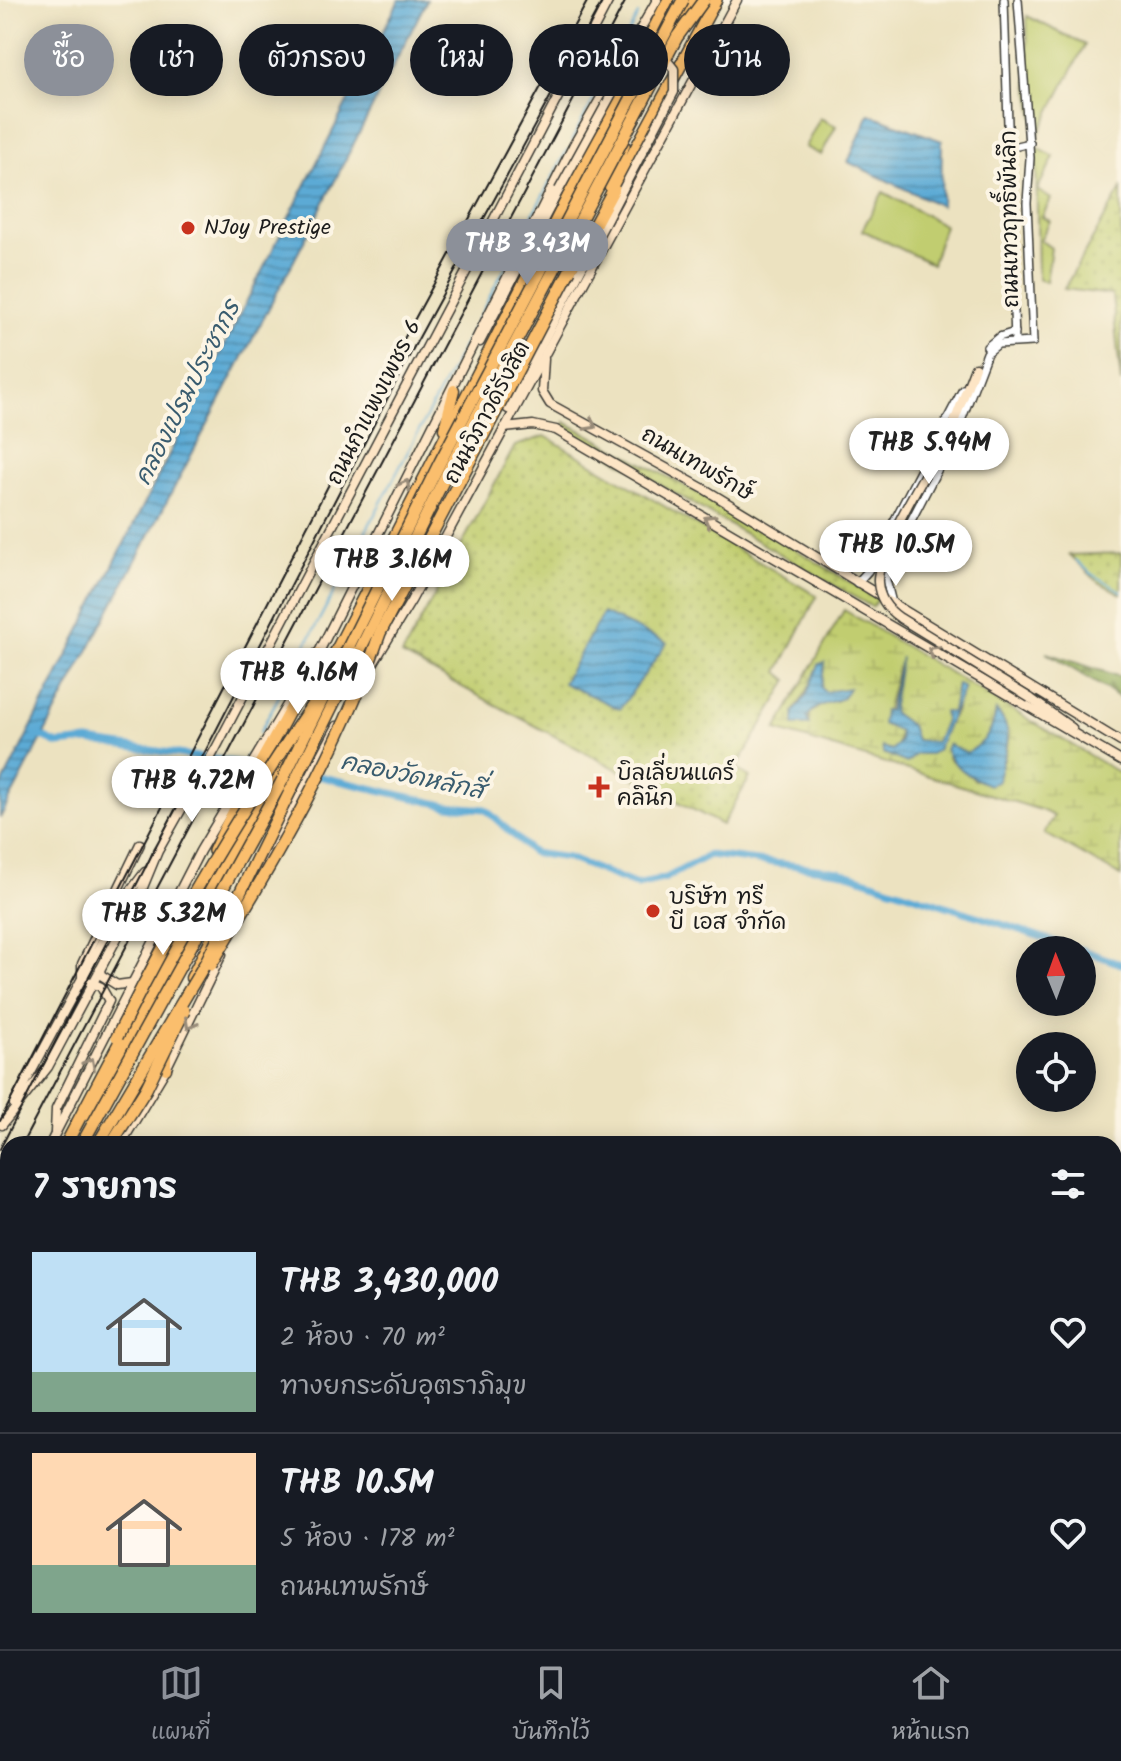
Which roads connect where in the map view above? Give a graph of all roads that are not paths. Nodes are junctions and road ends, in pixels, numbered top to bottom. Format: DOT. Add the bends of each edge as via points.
graph roads {
  1 [pos="609,0"];
  2 [pos="657,0"];
  3 [pos="668,0"];
  4 [pos="683,0"];
  5 [pos="700,0"];
  6 [pos="716,0"];
  7 [pos="737,0"];
  8 [pos="1004,0"];
  9 [pos="1018,0"];
  10 [pos="1030,143"];
  11 [pos="624,145"];
  12 [pos="1009,148"];
  13 [pos="600,216"];
  14 [pos="1015,332"];
  15 [pos="1015,342"];
  16 [pos="546,347"];
  17 [pos="465,367"];
  18 [pos="975,367"];
  19 [pos="454,390"];
  20 [pos="566,412"];
  21 [pos="504,428"];
  22 [pos="556,430"];
  23 [pos="440,447"];
  24 [pos="494,447"];
  25 [pos="872,563"];
  26 [pos="887,567"];
  27 [pos="857,583"];
  28 [pos="892,604"];
  29 [pos="352,646"];
  30 [pos="318,654"];
  31 [pos="1085,740"];
  32 [pos="1121,742"];
  33 [pos="1121,761"];
  34 [pos="253,765"];
  35 [pos="140,844"];
  36 [pos="151,865"];
  37 [pos="87,968"];
  38 [pos="99,976"];
  39 [pos="82,978"];
  40 [pos="132,983"];
  41 [pos="166,1027"];
  42 [pos="166,1069"];
  43 [pos="1,1127"];
  44 [pos="62,1136"];
  45 [pos="65,1136"];
  46 [pos="66,1136"];
  47 [pos="66,1136"];
  48 [pos="66,1136"];
  49 [pos="86,1136"];
  50 [pos="104,1136"];
  51 [pos="104,1136"];
  52 [pos="116,1136"];
  53 [pos="126,1136"];
  1 -- 36 [label="main road, ถนนกำแพงเพชร 6"];
  2 -- 17 [label="main road, ถนนวิภาวดีรังสิต" via="573,146"];
  3 -- 23 [label="highway, ถนนวิภาวดีรังสิต"];
  4 -- 29 [label="highway, bridge" via="440,462"];
  5 -- 11 [label="highway, ถนนวิภาวดีรังสิต"];
  5 -- 50 [label="highway, bridge" via="452,463 206,962"];
  6 -- 13 [label="highway"];
  7 -- 16 [label="main road, ถนนวิภาวดีรังสิต"];
  8 -- 12 [label="street, ถนนเทวฤทธิ์พันลึก"];
  9 -- 10 [label="street, ถนนเทวฤทธิ์พันลึก"];
  10 -- 12 [label="street"];
  10 -- 15 [label="street, ถนนเทวฤทธิ์พันลึก" via="1033,342"];
  11 -- 13 [label="highway"];
  11 -- 41 [label="highway, ถนนวิภาวดีรังสิต"];
  12 -- 14 [label="street, ถนนเทวฤทธิ์พันลึก"];
  13 -- 52 [label="highway, bridge" via="380,633 335,743 261,884"];
  14 -- 15 [label="street, ถนนเทวฤทธิ์พันลึก"];
  14 -- 18 [label="street" via="992,341"];
  15 -- 26 [label="street" via="998,344 987,353 956,434"];
  16 -- 20 [label="main road, ถนนเทพรักษ์" via="542,391 550,404"];
  16 -- 21 [label="main road, ถนนวิภาวดีรังสิต"];
  17 -- 19 [label="main road, ถนนวิภาวดีรังสิต"];
  17 -- 24 [label="main road, bridge" via="632,57 648,50 660,52 674,69 674,92 510,404"];
  18 -- 25 [label="street"];
  18 -- 31 [label="main road, bridge" via="953,425 882,560 880,592 891,612 1059,716"];
  19 -- 23 [label="highway"];
  30 -- 19 [label="main road, ถนนวิภาวดีรังสิต, one-way"];
  20 -- 22 [label="main road"];
  20 -- 27 [label="main road, ถนนเทพรักษ์, one-way"];
  21 -- 22 [label="main road, ถนนเทพรักษ์" via="538,425"];
  21 -- 24 [label="main road, ถนนวิภาวดีรังสิต"];
  31 -- 22 [label="main road, ถนนเทพรักษ์, one-way"];
  23 -- 46 [label="highway, ถนนวิภาวดีรังสิต" via="276,771"];
  24 -- 42 [label="main road, ถนนวิภาวดีรังสิต, one-way" via="258,872"];
  25 -- 26 [label="street" via="877,571"];
  25 -- 27 [label="street"];
  26 -- 28 [label="street"];
  27 -- 28 [label="main road, ถนนเทพรักษ์"];
  28 -- 32 [label="main road, ถนนเทพรักษ์"];
  29 -- 47 [label="highway, bridge" via="184,905"];
  29 -- 49 [label="highway, bridge"];
  30 -- 34 [label="highway" via="299,697"];
  31 -- 33 [label="main road, ถนนเทพรักษ์"];
  34 -- 40 [label="main road, ถนนวิภาวดีรังสิต"];
  34 -- 48 [label="highway, bridge" via="174,942"];
  35 -- 39 [label="main road" via="82,964"];
  36 -- 37 [label="main road, ถนนกำแพงเพชร 6" via="126,897"];
  36 -- 38 [label="main road, ถนนกำแพงเพชร 6"];
  37 -- 38 [label="main road"];
  37 -- 39 [label="main road, ถนนกำแพงเพชร 6"];
  38 -- 39 [label="main road"];
  38 -- 40 [label="main road" via="117,985"];
  38 -- 43 [label="main road, ถนนกำแพงเพชร 6" via="48,1067"];
  38 -- 44 [label="main road" via="109,1001 56,1109"];
  39 -- 43 [label="main road, ถนนกำแพงเพชร 6"];
  45 -- 40 [label="main road, ถนนวิภาวดีรังสิต, one-way"];
  41 -- 42 [label="highway"];
  41 -- 51 [label="highway, ถนนวิภาวดีรังสิต"];
  42 -- 53 [label="main road, ถนนวิภาวดีรังสิต"];
}
